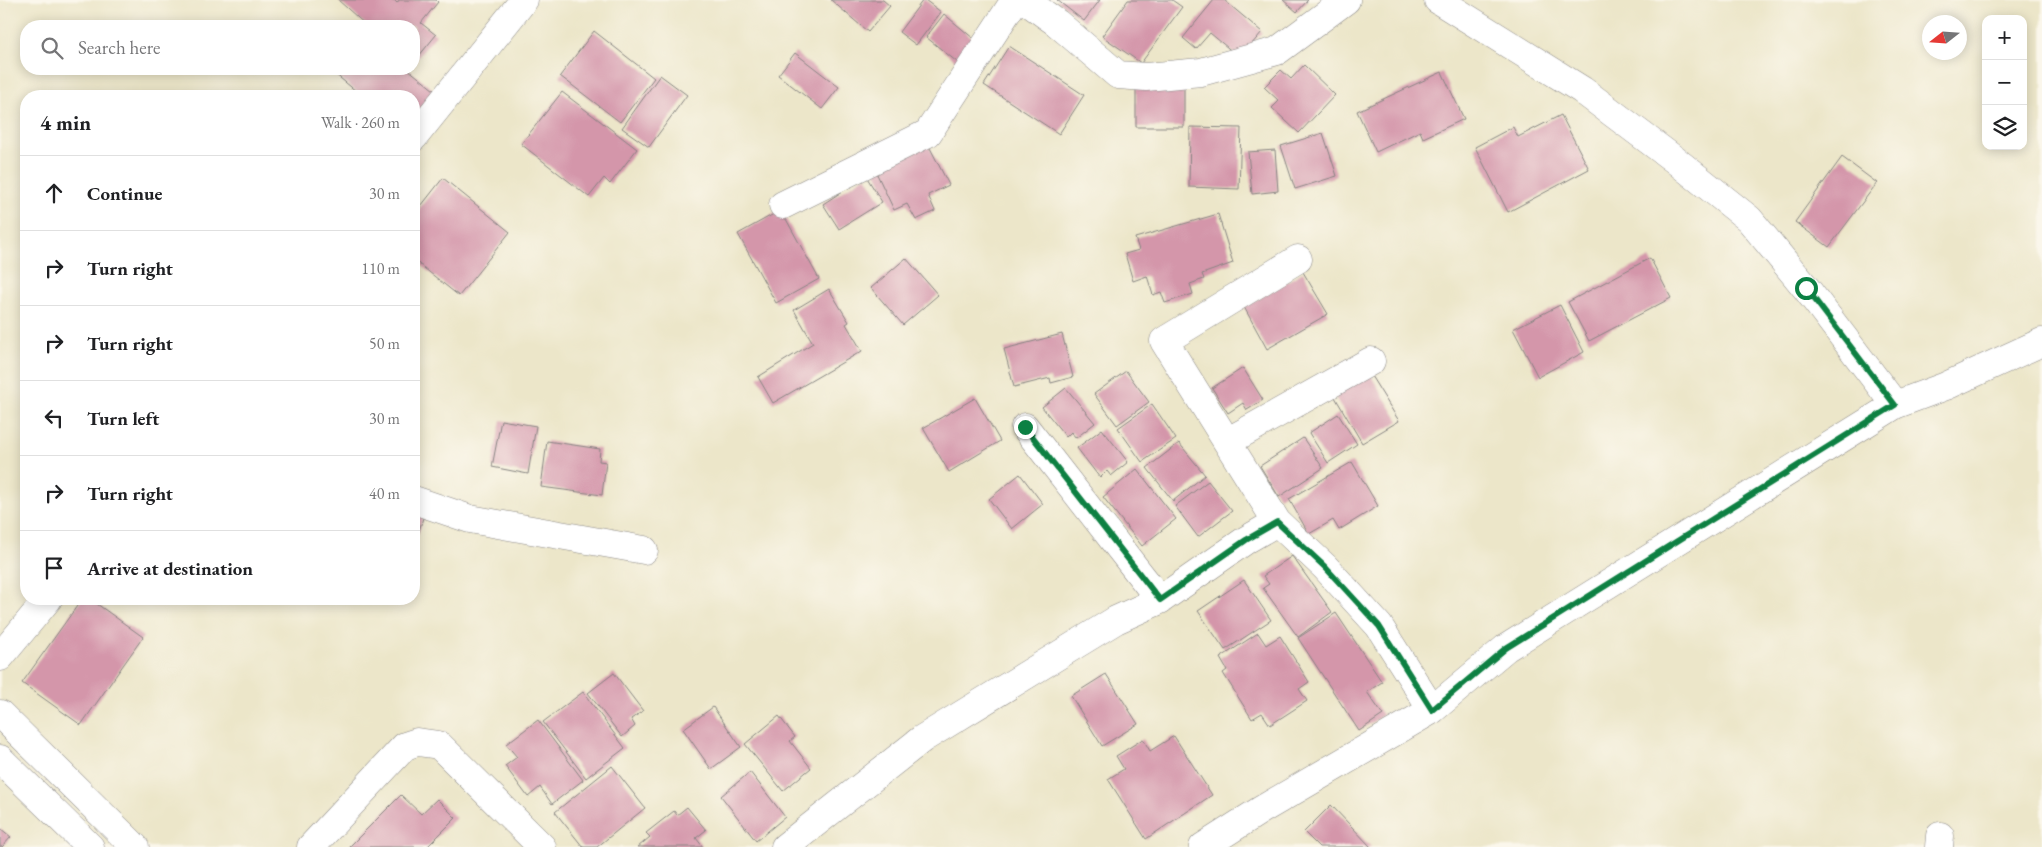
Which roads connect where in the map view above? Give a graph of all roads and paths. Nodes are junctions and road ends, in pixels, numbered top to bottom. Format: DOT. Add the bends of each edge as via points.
graph roads {
  1 [pos="524,0"];
  2 [pos="1015,0"];
  3 [pos="1025,0"];
  4 [pos="1346,0"];
  5 [pos="1438,0"];
  6 [pos="420,130"];
  7 [pos="783,205"];
  8 [pos="1298,259"];
  9 [pos="2042,342"];
  10 [pos="1371,361"];
  11 [pos="1895,405"];
  12 [pos="1025,427"];
  13 [pos="1227,442"];
  14 [pos="420,502"];
  15 [pos="1277,522"];
  16 [pos="644,550"];
  17 [pos="1160,600"];
  18 [pos="43,605"];
  19 [pos="0,657"];
  20 [pos="1432,710"];
  21 [pos="0,714"];
  22 [pos="0,759"];
  23 [pos="90,847"];
  24 [pos="135,847"];
  25 [pos="311,847"];
  26 [pos="542,847"];
  27 [pos="785,847"];
  28 [pos="1203,847"];
  1 -- 6 [label="street"];
  2 -- 7 [label="street" via="928,133"];
  3 -- 4 [label="street" via="1118,75 1146,77 1201,72 1276,51"];
  5 -- 11 [label="street" via="1582,90 1749,219"];
  8 -- 13 [label="street" via="1164,341"];
  9 -- 11 [label="street" via="1946,386"];
  10 -- 13 [label="street"];
  11 -- 20 [label="street" via="1506,648"];
  12 -- 17 [label="street"];
  13 -- 15 [label="street"];
  14 -- 16 [label="street" via="470,519"];
  15 -- 17 [label="street"];
  15 -- 20 [label="street" via="1325,567 1379,626"];
  17 -- 27 [label="street" via="1116,620 922,738"];
  18 -- 19 [label="street"];
  20 -- 28 [label="street"];
  21 -- 24 [label="street"];
  22 -- 23 [label="street"];
  25 -- 26 [label="street" via="405,746 417,742 438,745"];
}
